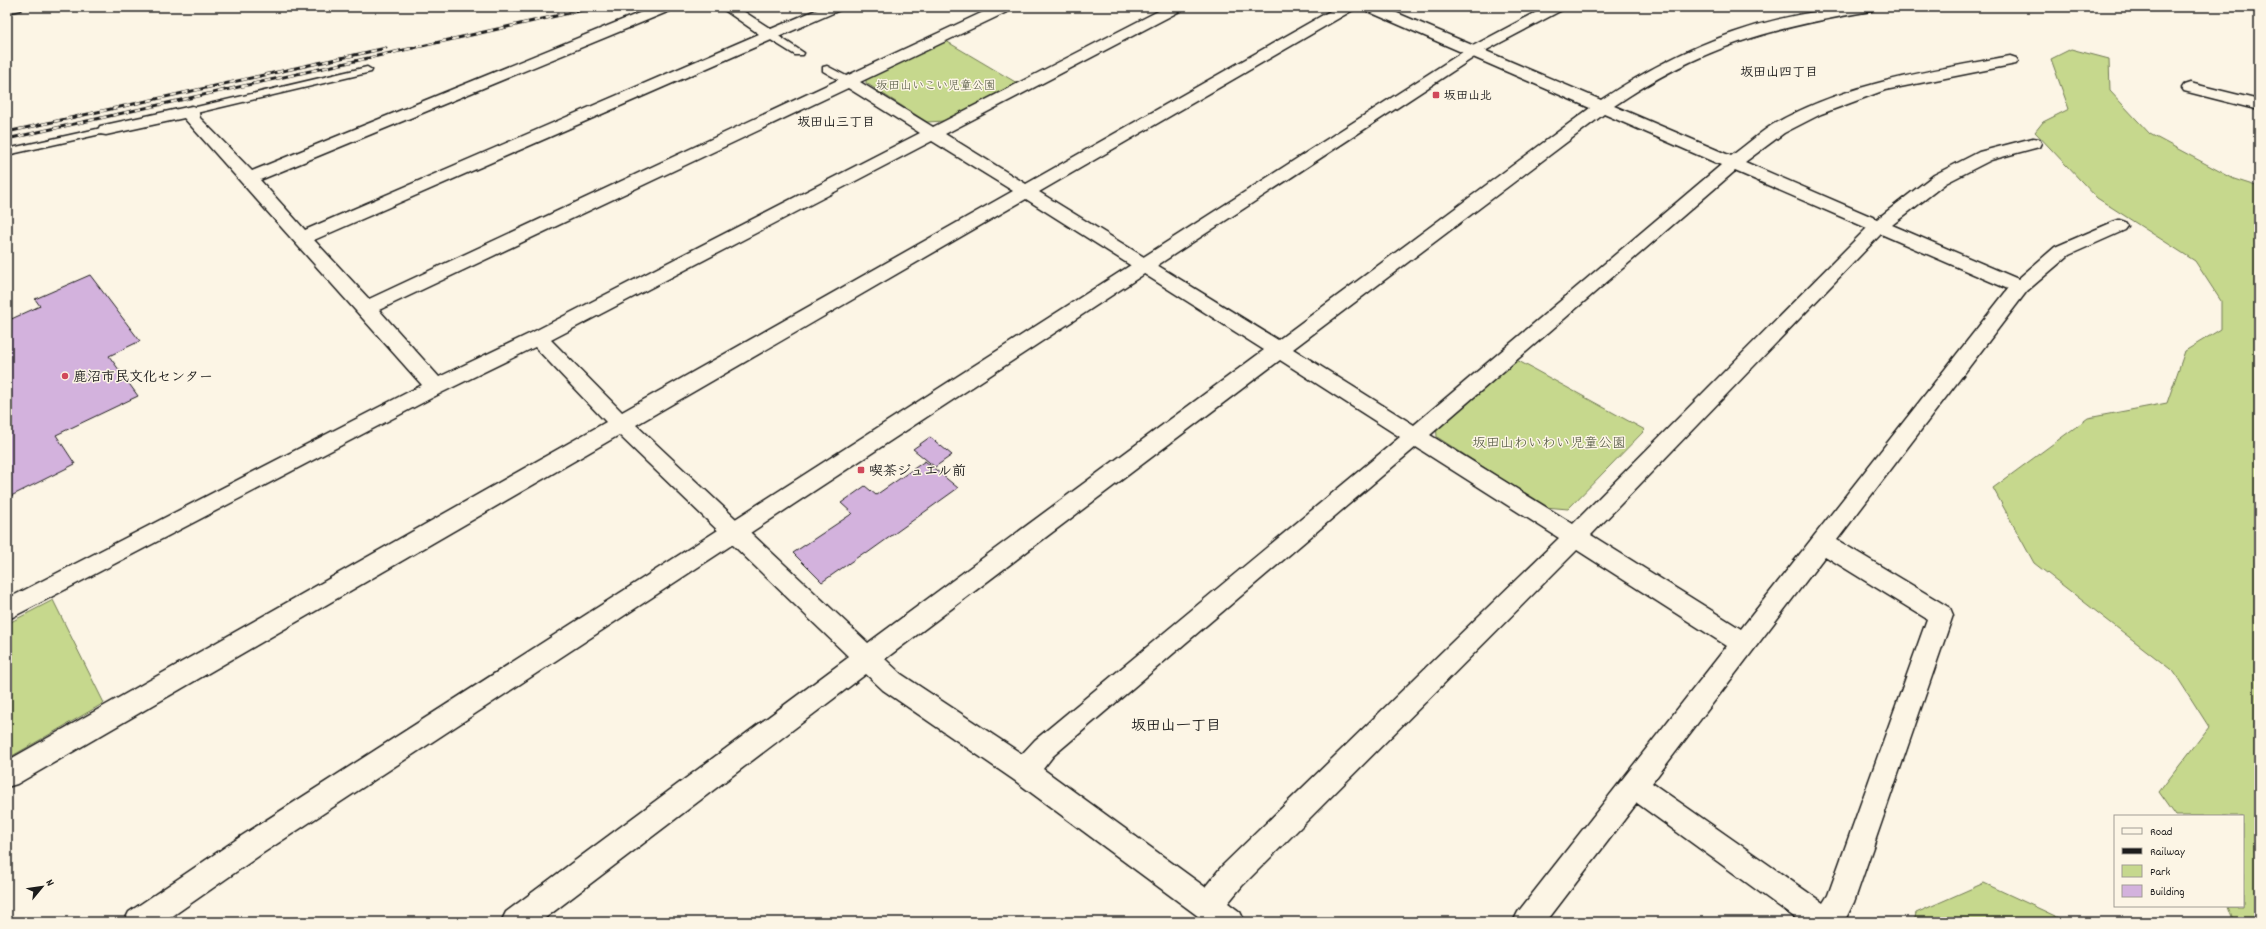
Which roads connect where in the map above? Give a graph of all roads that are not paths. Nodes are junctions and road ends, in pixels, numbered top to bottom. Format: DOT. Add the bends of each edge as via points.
graph roads {
  1 [pos="16,7"];
  2 [pos="667,7"];
  3 [pos="727,7"];
  4 [pos="835,7"];
  5 [pos="1006,7"];
  6 [pos="1177,7"];
  7 [pos="1348,7"];
  8 [pos="1370,7"];
  9 [pos="1557,7"];
  10 [pos="1871,7"];
  11 [pos="7,9"];
  12 [pos="770,35"];
  13 [pos="1474,52"];
  14 [pos="800,53"];
  15 [pos="2010,61"];
  16 [pos="828,69"];
  17 [pos="367,70"];
  18 [pos="848,82"];
  19 [pos="2190,88"];
  20 [pos="2259,105"];
  21 [pos="1602,107"];
  22 [pos="192,111"];
  23 [pos="106,130"];
  24 [pos="932,133"];
  25 [pos="2033,143"];
  26 [pos="7,152"];
  27 [pos="1733,163"];
  28 [pos="249,178"];
  29 [pos="1025,192"];
  30 [pos="1879,226"];
  31 [pos="2119,226"];
  32 [pos="302,238"];
  33 [pos="1146,266"];
  34 [pos="2020,287"];
  35 [pos="367,308"];
  36 [pos="538,338"];
  37 [pos="1277,349"];
  38 [pos="436,387"];
  39 [pos="620,423"];
  40 [pos="1415,436"];
  41 [pos="732,532"];
  42 [pos="1575,537"];
  43 [pos="1822,542"];
  44 [pos="7,610"];
  45 [pos="1743,643"];
  46 [pos="867,659"];
  47 [pos="1024,771"];
  48 [pos="7,775"];
  49 [pos="1633,785"];
  50 [pos="1208,906"];
  51 [pos="139,922"];
  52 [pos="516,922"];
  53 [pos="1230,922"];
  54 [pos="1528,922"];
  55 [pos="1827,922"];
  1 -- 11 [label="street"];
  2 -- 28 [label="street"];
  3 -- 12 [label="street"];
  4 -- 12 [label="street"];
  5 -- 18 [label="street"];
  6 -- 24 [label="street"];
  7 -- 29 [label="street"];
  8 -- 13 [label="street"];
  9 -- 13 [label="street"];
  10 -- 21 [label="street" via="1818,16 1724,41 1645,78"];
  12 -- 14 [label="lane"];
  12 -- 32 [label="street"];
  13 -- 21 [label="street"];
  13 -- 33 [label="street"];
  15 -- 27 [label="street" via="1879,87 1815,111 1778,129"];
  16 -- 18 [label="lane"];
  17 -- 22 [label="lane"];
  18 -- 24 [label="street"];
  18 -- 35 [label="street"];
  19 -- 20 [label="street"];
  21 -- 27 [label="street"];
  21 -- 37 [label="street"];
  22 -- 23 [label="street"];
  22 -- 28 [label="street" via="192,119"];
  23 -- 26 [label="lane"];
  24 -- 29 [label="street"];
  24 -- 36 [label="street"];
  25 -- 30 [label="street" via="1985,156 1940,179"];
  27 -- 30 [label="street"];
  27 -- 40 [label="street"];
  28 -- 32 [label="street"];
  29 -- 33 [label="street"];
  29 -- 39 [label="street"];
  30 -- 34 [label="street"];
  30 -- 42 [label="street"];
  31 -- 34 [label="street" via="2062,251"];
  32 -- 35 [label="street"];
  33 -- 37 [label="street"];
  33 -- 41 [label="street"];
  34 -- 43 [label="street"];
  35 -- 38 [label="street"];
  36 -- 38 [label="street"];
  36 -- 39 [label="street"];
  37 -- 40 [label="street"];
  37 -- 46 [label="street"];
  38 -- 44 [label="street"];
  39 -- 41 [label="street"];
  39 -- 48 [label="street"];
  40 -- 42 [label="street"];
  40 -- 47 [label="street" via="1044,748"];
  41 -- 46 [label="street"];
  41 -- 51 [label="street" via="252,844"];
  42 -- 45 [label="street"];
  42 -- 50 [label="street" via="1232,876"];
  43 -- 45 [label="street"];
  43 -- 55 [label="street" via="1941,615 1840,902"];
  45 -- 49 [label="street"];
  46 -- 47 [label="street" via="892,682"];
  46 -- 52 [label="street"];
  47 -- 50 [label="street"];
  49 -- 54 [label="street"];
  49 -- 55 [label="street"];
  50 -- 53 [label="street"];
}
